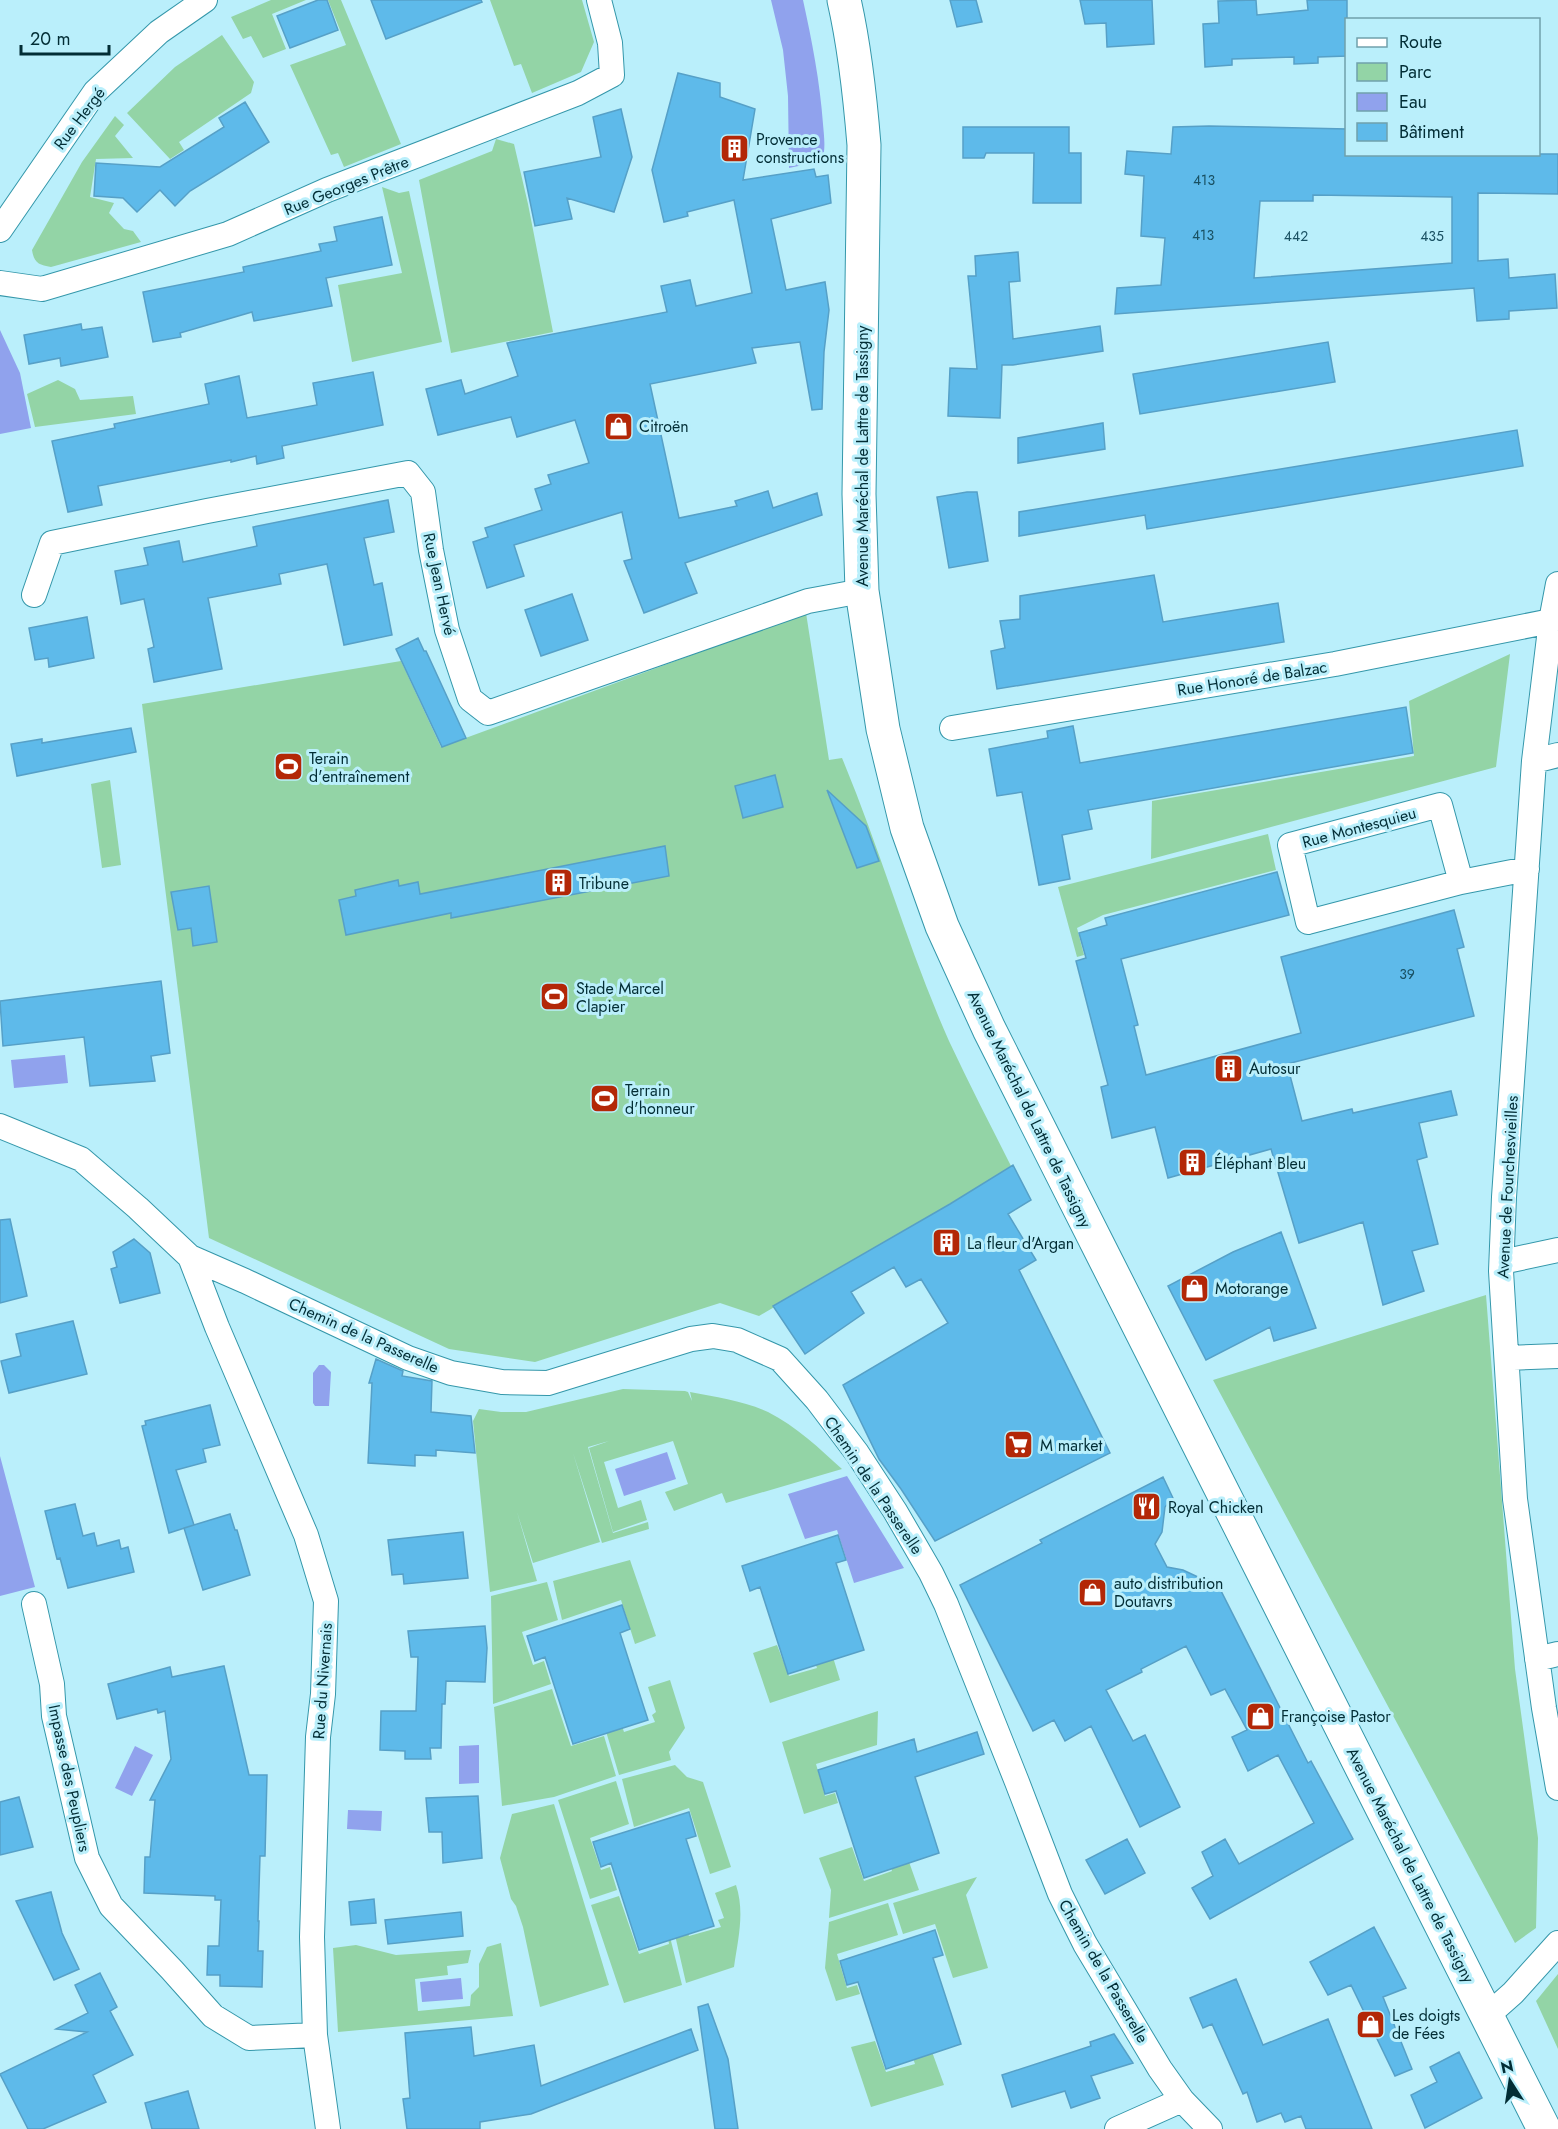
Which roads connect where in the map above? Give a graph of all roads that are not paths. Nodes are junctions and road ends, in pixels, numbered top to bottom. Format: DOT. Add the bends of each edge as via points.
graph roads {
  1 [pos="205,0"];
  2 [pos="599,0"];
  3 [pos="844,0"];
  4 [pos="0,230"];
  5 [pos="0,283"];
  6 [pos="1558,584"];
  7 [pos="861,591"];
  8 [pos="34,595"];
  9 [pos="1551,621"];
  10 [pos="952,728"];
  11 [pos="1558,755"];
  12 [pos="1534,761"];
  13 [pos="1527,868"];
  14 [pos="1461,882"];
  15 [pos="0,1126"];
  16 [pos="1558,1250"];
  17 [pos="190,1257"];
  18 [pos="1502,1262"];
  19 [pos="1558,1356"];
  20 [pos="1507,1358"];
  21 [pos="34,1604"];
  22 [pos="1548,1657"];
  23 [pos="1558,1788"];
  24 [pos="1558,1943"];
  25 [pos="1487,2016"];
  26 [pos="315,2035"];
  27 [pos="1182,2100"];
  28 [pos="327,2129"];
  29 [pos="1117,2129"];
  30 [pos="1210,2129"];
  31 [pos="1544,2129"];
  1 -- 4 [label="street, Rue Hergé" via="159,32 95,92"];
  2 -- 5 [label="street, Rue Georges Prêtre" via="610,43 612,75 578,93 327,190 228,234 42,289"];
  3 -- 7 [label="main road, Avenue Maréchal de Lattre de Tassigny" via="864,145"];
  6 -- 9 [label="street, Avenue de Fourchesvieilles"];
  7 -- 8 [label="street, Rue Jean Hervé" via="808,601 488,713 470,699 447,630 423,492 408,474 52,543"];
  7 -- 25 [label="main road, Avenue Maréchal de Lattre de Tassigny" via="892,773 942,926 1059,1170"];
  9 -- 10 [label="street, Rue Honoré de Balzac" via="1335,664"];
  9 -- 12 [label="street, Avenue de Fourchesvieilles"];
  11 -- 12 [label="street"];
  12 -- 13 [label="street, Avenue de Fourchesvieilles"];
  13 -- 14 [label="street, Rue Montesquieu"];
  13 -- 18 [label="street, Avenue de Fourchesvieilles"];
  14 -- 14 [label="street, Rue Montesquieu" via="1440,805 1290,845 1308,922"];
  15 -- 17 [label="street, Chemin de la Passerelle" via="81,1159"];
  16 -- 18 [label="street"];
  17 -- 26 [label="street, Rue du Nivernais" via="306,1535 326,1601 312,1936"];
  17 -- 27 [label="street, Chemin de la Passerelle" via="408,1358 471,1377 548,1383 691,1339 713,1336 737,1340 780,1359 857,1453 931,1573 970,1661 1060,1894 1085,1944"];
  18 -- 20 [label="street, Avenue de Fourchesvieilles"];
  19 -- 20 [label="street"];
  20 -- 22 [label="street, Avenue de Fourchesvieilles" via="1515,1499"];
  21 -- 26 [label="street, Impasse des Peupliers" via="54,1716 87,1858 111,1906 213,2016 249,2038"];
  22 -- 23 [label="street, Avenue de Fourchesvieilles"];
  24 -- 25 [label="street" via="1514,1993"];
  25 -- 31 [label="main road, Avenue Maréchal de Lattre de Tassigny"];
  26 -- 28 [label="street, Rue du Nivernais"];
  27 -- 29 [label="street"];
  27 -- 30 [label="street, Chemin de la Passerelle"];
}
